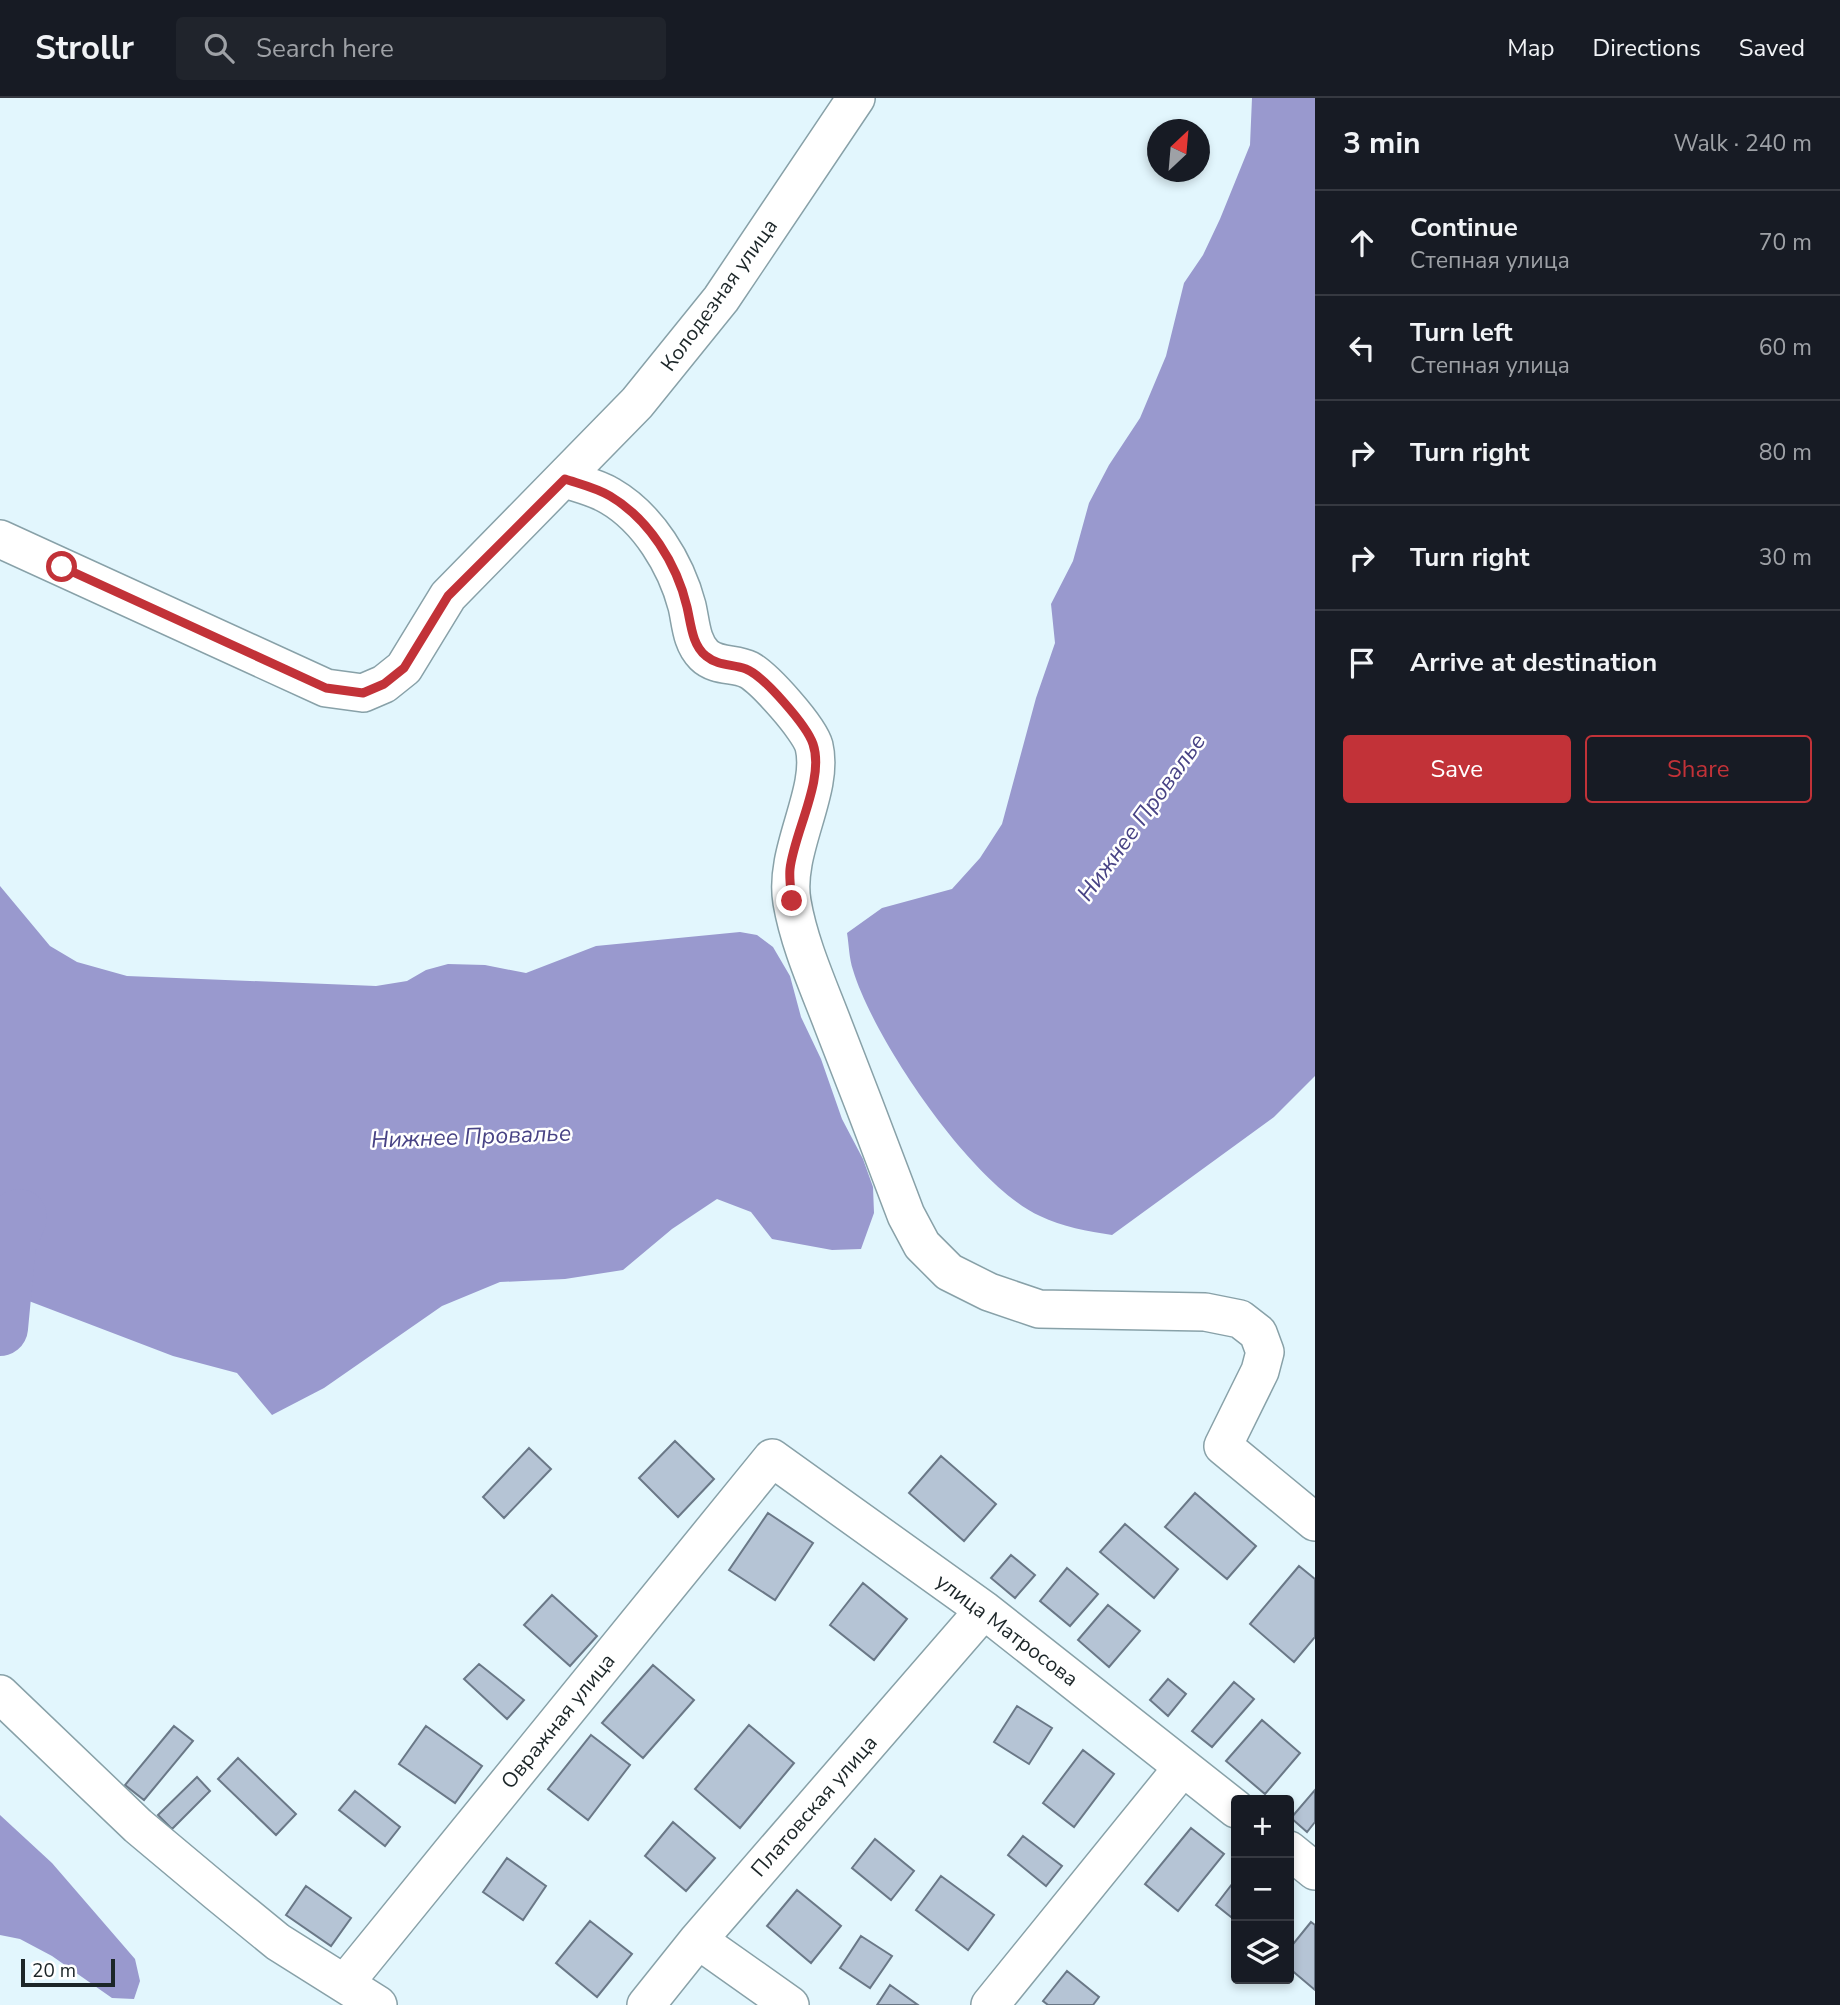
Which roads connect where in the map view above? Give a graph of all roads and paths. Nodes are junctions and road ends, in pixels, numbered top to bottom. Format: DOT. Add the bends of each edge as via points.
graph roads {
  1 [pos="856,98"];
  2 [pos="565,479"];
  3 [pos="0,539"];
  4 [pos="772,1458"];
  5 [pos="1315,1522"];
  6 [pos="984,1610"];
  7 [pos="0,1694"];
  8 [pos="1182,1767"];
  9 [pos="1231,1805"];
  10 [pos="1294,1854"];
  11 [pos="1315,1871"];
  12 [pos="698,1940"];
  13 [pos="345,1983"];
  14 [pos="378,2005"];
  15 [pos="646,2005"];
  16 [pos="790,2005"];
  17 [pos="990,2005"];
  1 -- 2 [label="street, Колодезная улица" via="721,299 638,403"];
  2 -- 3 [label="street, Колодезная улица" via="448,596 404,668 363,693 326,688"];
  2 -- 5 [label="street" via="608,495 632,512 658,542 677,577 694,638 705,656 748,670 763,681 814,746 814,775 790,869 792,901 806,954 906,1215 922,1245 948,1272 1040,1309 1205,1312 1240,1319 1258,1334 1265,1352 1223,1446"];
  4 -- 6 [label="street, улица Матросова"];
  4 -- 13 [label="street, Овражная улица"];
  6 -- 8 [label="street, улица Матросова"];
  6 -- 12 [label="street, Платовская улица"];
  7 -- 13 [label="street" via="138,1826 278,1942"];
  8 -- 9 [label="street, улица Матросова"];
  8 -- 17 [label="street"];
  10 -- 11 [label="street"];
  12 -- 15 [label="street, Платовская улица"];
  12 -- 16 [label="street"];
  13 -- 14 [label="street"];
}
